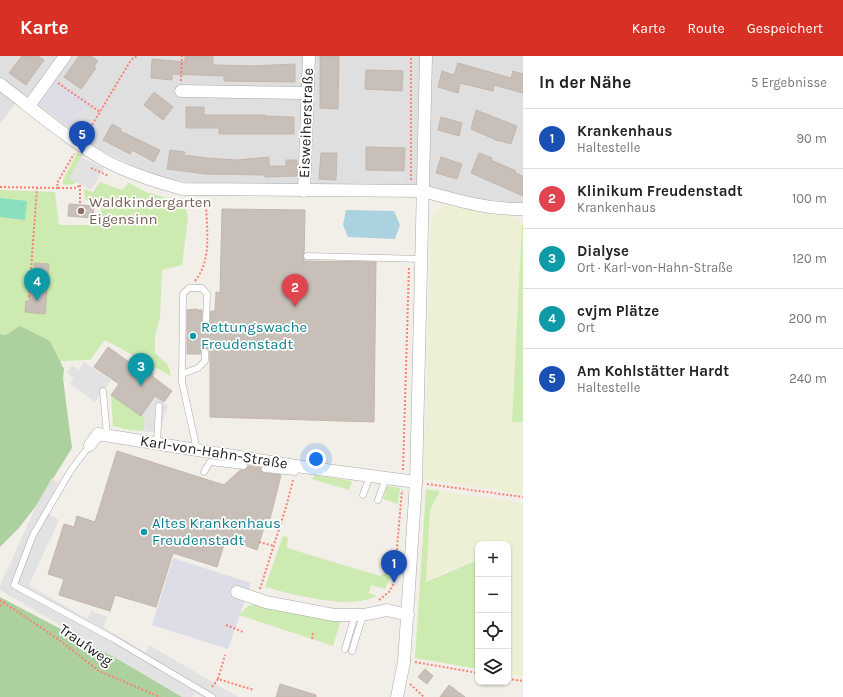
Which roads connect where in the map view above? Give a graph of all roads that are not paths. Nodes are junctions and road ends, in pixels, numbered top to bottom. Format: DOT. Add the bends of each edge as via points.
graph roads {
  1 [pos="65,56"];
  2 [pos="309,56"];
  3 [pos="426,56"];
  4 [pos="0,84"];
  5 [pos="181,91"];
  6 [pos="307,93"];
  7 [pos="29,106"];
  8 [pos="304,191"];
  9 [pos="423,191"];
  10 [pos="523,209"];
  11 [pos="307,256"];
  12 [pos="422,259"];
  13 [pos="206,321"];
  14 [pos="206,352"];
  15 [pos="182,374"];
  16 [pos="103,392"];
  17 [pos="159,406"];
  18 [pos="106,435"];
  19 [pos="157,443"];
  20 [pos="90,445"];
  21 [pos="198,450"];
  22 [pos="244,466"];
  23 [pos="265,468"];
  24 [pos="296,469"];
  25 [pos="204,472"];
  26 [pos="370,476"];
  27 [pos="386,478"];
  28 [pos="416,482"];
  29 [pos="363,495"];
  30 [pos="378,500"];
  31 [pos="237,592"];
  32 [pos="359,615"];
  33 [pos="408,615"];
  34 [pos="345,649"];
  35 [pos="352,651"];
  36 [pos="210,695"];
  37 [pos="397,697"];
  1 -- 7 [label="street"];
  2 -- 6 [label="street, Eisweiherstraße"];
  3 -- 9 [label="street"];
  4 -- 7 [label="street"];
  5 -- 6 [label="street"];
  6 -- 8 [label="street, Eisweiherstraße"];
  7 -- 8 [label="street" via="106,161 146,179 183,189"];
  8 -- 9 [label="street"];
  9 -- 10 [label="street" via="450,200 502,210"];
  9 -- 12 [label="street"];
  11 -- 12 [label="lane"];
  12 -- 28 [label="street"];
  13 -- 15 [label="lane" via="207,294 202,288 189,288 183,294"];
  14 -- 15 [label="lane" via="205,361 198,368"];
  15 -- 21 [label="lane"];
  16 -- 18 [label="lane"];
  17 -- 19 [label="lane"];
  18 -- 19 [label="street, Karl-von-Hahn-Straße"];
  18 -- 20 [label="street" via="98,434"];
  19 -- 21 [label="street, Karl-von-Hahn-Straße"];
  20 -- 36 [label="lane" via="71,470 33,535 14,585"];
  21 -- 24 [label="street, Karl-von-Hahn-Straße"];
  22 -- 25 [label="lane" via="210,462"];
  23 -- 24 [label="lane"];
  24 -- 26 [label="street, Karl-von-Hahn-Straße"];
  26 -- 27 [label="street, Karl-von-Hahn-Straße"];
  26 -- 29 [label="lane"];
  27 -- 28 [label="street, Karl-von-Hahn-Straße"];
  27 -- 30 [label="lane"];
  28 -- 33 [label="street"];
  31 -- 32 [label="street" via="266,602 334,615"];
  32 -- 33 [label="street" via="388,610"];
  32 -- 34 [label="lane"];
  32 -- 35 [label="lane"];
  33 -- 37 [label="street" via="404,662"];
}
